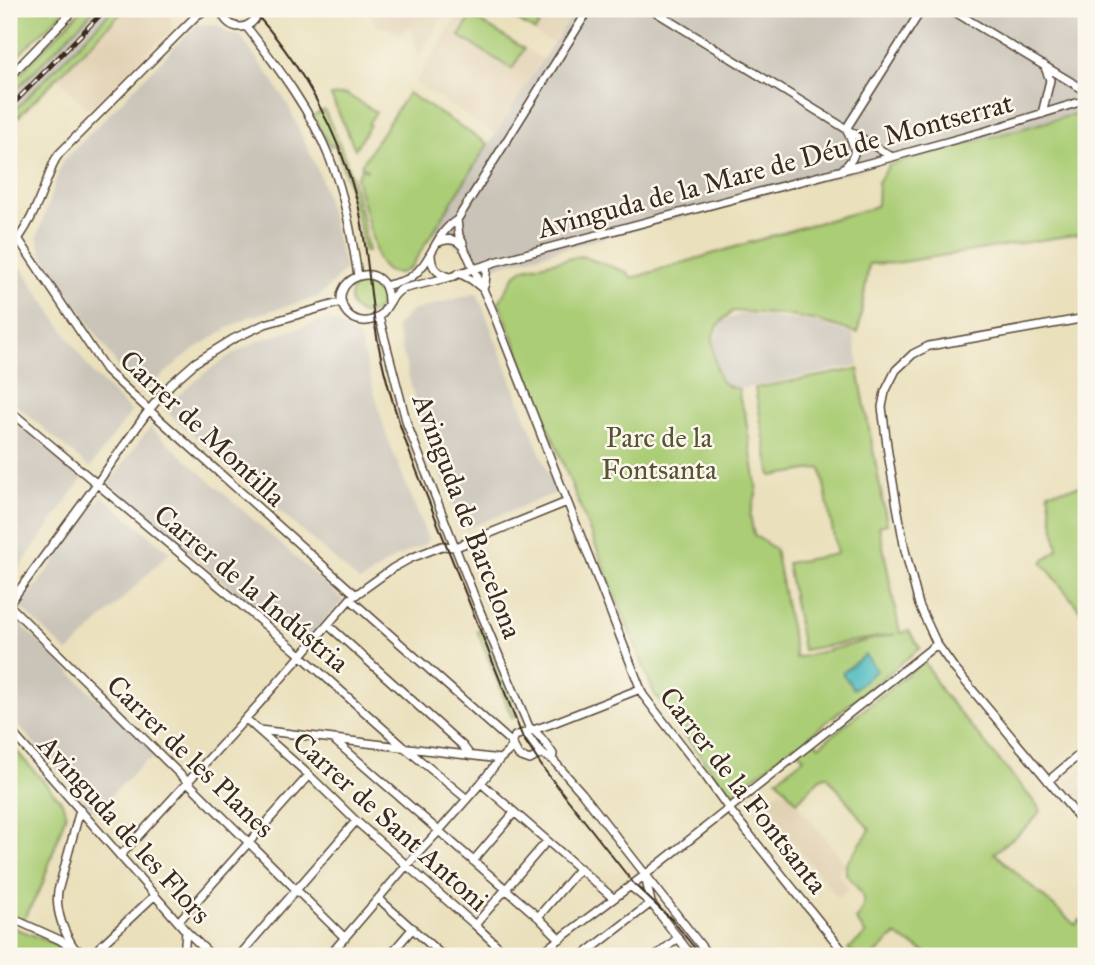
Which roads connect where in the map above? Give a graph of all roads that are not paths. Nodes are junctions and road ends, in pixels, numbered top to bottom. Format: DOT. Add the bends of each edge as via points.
graph roads {
  1 [pos="75,9"];
  2 [pos="259,9"];
  3 [pos="589,9"];
  4 [pos="651,9"];
  5 [pos="922,9"];
  6 [pos="950,9"];
  7 [pos="206,10"];
  8 [pos="222,13"];
  9 [pos="249,25"];
  10 [pos="1044,64"];
  11 [pos="9,77"];
  12 [pos="1086,91"];
  13 [pos="1086,100"];
  14 [pos="1042,114"];
  15 [pos="846,129"];
  16 [pos="892,157"];
  17 [pos="842,169"];
  18 [pos="457,220"];
  19 [pos="19,240"];
  20 [pos="437,243"];
  21 [pos="9,250"];
  22 [pos="466,250"];
  23 [pos="431,253"];
  24 [pos="487,265"];
  25 [pos="475,268"];
  26 [pos="461,273"];
  27 [pos="358,276"];
  28 [pos="449,276"];
  29 [pos="385,286"];
  30 [pos="483,289"];
  31 [pos="342,302"];
  32 [pos="388,303"];
  33 [pos="379,317"];
  34 [pos="1086,318"];
  35 [pos="9,410"];
  36 [pos="149,410"];
  37 [pos="96,485"];
  38 [pos="567,502"];
  39 [pos="456,547"];
  40 [pos="353,597"];
  41 [pos="9,604"];
  42 [pos="328,625"];
  43 [pos="937,644"];
  44 [pos="300,655"];
  45 [pos="640,689"];
  46 [pos="246,719"];
  47 [pos="9,729"];
  48 [pos="259,730"];
  49 [pos="530,730"];
  50 [pos="334,740"];
  51 [pos="544,741"];
  52 [pos="512,743"];
  53 [pos="404,747"];
  54 [pos="1086,749"];
  55 [pos="541,752"];
  56 [pos="470,755"];
  57 [pos="500,759"];
  58 [pos="552,759"];
  59 [pos="309,775"];
  60 [pos="187,781"];
  61 [pos="1048,781"];
  62 [pos="481,783"];
  63 [pos="467,799"];
  64 [pos="729,809"];
  65 [pos="80,810"];
  66 [pos="514,813"];
  67 [pos="356,821"];
  68 [pos="1086,827"];
  69 [pos="438,832"];
  70 [pos="547,841"];
  71 [pos="250,842"];
  72 [pos="120,856"];
  73 [pos="473,861"];
  74 [pos="406,866"];
  75 [pos="580,868"];
  76 [pos="645,875"];
  77 [pos="630,886"];
  78 [pos="505,889"];
  79 [pos="297,891"];
  80 [pos="155,895"];
  81 [pos="613,898"];
  82 [pos="379,899"];
  83 [pos="651,903"];
  84 [pos="9,917"];
  85 [pos="538,917"];
  86 [pos="179,922"];
  87 [pos="475,925"];
  88 [pos="413,928"];
  89 [pos="186,931"];
  90 [pos="345,937"];
  91 [pos="678,938"];
  92 [pos="560,939"];
  93 [pos="70,952"];
  94 [pos="82,956"];
  95 [pos="90,956"];
  96 [pos="184,956"];
  97 [pos="212,956"];
  98 [pos="239,956"];
  99 [pos="328,956"];
  100 [pos="389,956"];
  101 [pos="443,956"];
  102 [pos="508,956"];
  103 [pos="537,956"];
  104 [pos="582,956"];
  105 [pos="656,956"];
  106 [pos="692,956"];
  107 [pos="709,956"];
  108 [pos="847,956"];
  1 -- 11 [label="street"];
  2 -- 9 [label="street"];
  3 -- 18 [label="street"];
  4 -- 15 [label="street"];
  5 -- 15 [label="street"];
  6 -- 10 [label="street"];
  7 -- 8 [label="street"];
  7 -- 19 [label="street" via="59,154"];
  8 -- 9 [label="street" via="230,24"];
  9 -- 27 [label="street" via="298,98 330,158"];
  10 -- 12 [label="street"];
  10 -- 14 [label="street" via="1050,80"];
  13 -- 14 [label="street, Avinguda de la Mare de Déu de Montserrat"];
  14 -- 16 [label="street, Avinguda de la Mare de Déu de Montserrat"];
  15 -- 16 [label="street"];
  15 -- 17 [label="street" via="855,152"];
  16 -- 17 [label="street, Avinguda de la Mare de Déu de Montserrat"];
  17 -- 24 [label="street, Avinguda de la Mare de Déu de Montserrat"];
  18 -- 20 [label="street"];
  18 -- 22 [label="street"];
  19 -- 21 [label="street"];
  19 -- 36 [label="street, Carrer de Montilla" via="106,370"];
  20 -- 22 [label="street" via="451,239"];
  20 -- 23 [label="street"];
  22 -- 25 [label="street, Carrer de la Fontsanta"];
  22 -- 26 [label="street"];
  23 -- 28 [label="street" via="434,269"];
  23 -- 29 [label="street" via="411,277"];
  24 -- 25 [label="street, Avinguda de la Mare de Déu de Montserrat"];
  24 -- 30 [label="street"];
  25 -- 26 [label="street"];
  25 -- 30 [label="street, Carrer de la Fontsanta"];
  26 -- 28 [label="street"];
  26 -- 30 [label="street"];
  27 -- 29 [label="street" via="373,276"];
  27 -- 31 [label="street" via="345,286"];
  28 -- 32 [label="street" via="397,291"];
  29 -- 32 [label="street"];
  30 -- 38 [label="street, Carrer de la Fontsanta"];
  31 -- 33 [label="street" via="352,318 370,321"];
  31 -- 36 [label="street" via="265,324 233,339 196,362"];
  32 -- 33 [label="street"];
  33 -- 39 [label="street, Avinguda de Barcelona" via="407,424"];
  34 -- 43 [label="street" via="929,346 895,370 883,407 888,453 914,587"];
  35 -- 37 [label="street, Carrer de la Indústria"];
  36 -- 37 [label="street"];
  36 -- 40 [label="street, Carrer de Montilla"];
  37 -- 41 [label="street"];
  37 -- 44 [label="street, Carrer de la Indústria"];
  38 -- 39 [label="street"];
  38 -- 45 [label="street, Carrer de la Fontsanta"];
  39 -- 40 [label="street" via="442,546 411,558"];
  39 -- 49 [label="street, Avinguda de Barcelona"];
  40 -- 42 [label="street"];
  40 -- 52 [label="street, Carrer de Montilla"];
  41 -- 60 [label="street, Carrer de les Planes"];
  42 -- 44 [label="street"];
  42 -- 56 [label="street"];
  43 -- 61 [label="street"];
  43 -- 64 [label="street"];
  44 -- 46 [label="street"];
  44 -- 53 [label="street, Carrer de la Indústria"];
  45 -- 49 [label="street"];
  45 -- 64 [label="street, Carrer de la Fontsanta"];
  46 -- 48 [label="street, Carrer de Sant Antoni"];
  46 -- 60 [label="street"];
  47 -- 65 [label="street, Avinguda de les Flors"];
  48 -- 50 [label="street"];
  48 -- 59 [label="street, Carrer de Sant Antoni"];
  49 -- 51 [label="street, Avinguda de Barcelona"];
  49 -- 52 [label="street" via="515,736"];
  49 -- 55 [label="street, Avinguda de Barcelona"];
  50 -- 53 [label="street"];
  50 -- 69 [label="street"];
  51 -- 55 [label="street"];
  51 -- 58 [label="street, Avinguda de Barcelona"];
  52 -- 55 [label="street, Carrer de Montilla" via="516,753 530,760"];
  52 -- 57 [label="street"];
  53 -- 56 [label="street"];
  53 -- 63 [label="street, Carrer de la Indústria"];
  54 -- 61 [label="street"];
  55 -- 58 [label="street, Avinguda de Barcelona"];
  56 -- 57 [label="street"];
  57 -- 62 [label="street"];
  58 -- 76 [label="street, Avinguda de Barcelona"];
  59 -- 67 [label="street, Carrer de Sant Antoni"];
  59 -- 71 [label="street"];
  60 -- 71 [label="street, Carrer de les Planes"];
  60 -- 72 [label="street"];
  61 -- 68 [label="street"];
  62 -- 63 [label="street"];
  62 -- 66 [label="street"];
  63 -- 69 [label="street"];
  64 -- 76 [label="street"];
  64 -- 108 [label="street, Carrer de la Fontsanta"];
  65 -- 72 [label="street, Avinguda de les Flors"];
  65 -- 93 [label="street" via="57,897 72,944"];
  66 -- 70 [label="street"];
  66 -- 73 [label="street"];
  67 -- 74 [label="street, Carrer de Sant Antoni"];
  67 -- 79 [label="street"];
  69 -- 73 [label="street"];
  69 -- 74 [label="street"];
  70 -- 75 [label="street"];
  70 -- 78 [label="street"];
  71 -- 79 [label="street, Carrer de les Planes"];
  71 -- 86 [label="street"];
  72 -- 80 [label="street, Avinguda de les Flors"];
  73 -- 78 [label="street"];
  74 -- 82 [label="street"];
  74 -- 87 [label="street, Carrer de Sant Antoni"];
  75 -- 81 [label="street"];
  75 -- 85 [label="street"];
  76 -- 77 [label="street"];
  76 -- 83 [label="street"];
  76 -- 107 [label="street, Avinguda de Barcelona"];
  77 -- 81 [label="street"];
  77 -- 83 [label="street"];
  78 -- 85 [label="street"];
  78 -- 87 [label="street"];
  79 -- 90 [label="street, Carrer de les Planes"];
  79 -- 98 [label="street"];
  80 -- 86 [label="street, Avinguda de les Flors"];
  80 -- 95 [label="street"];
  81 -- 92 [label="street"];
  82 -- 88 [label="street"];
  82 -- 90 [label="street"];
  83 -- 91 [label="street"];
  83 -- 104 [label="street"];
  84 -- 93 [label="street" via="60,940"];
  85 -- 92 [label="street"];
  86 -- 89 [label="street, Avinguda de les Flors"];
  87 -- 102 [label="street, Carrer de Sant Antoni"];
  88 -- 100 [label="street"];
  88 -- 101 [label="street"];
  89 -- 96 [label="street"];
  89 -- 97 [label="street, Avinguda de les Flors"];
  90 -- 99 [label="street"];
  91 -- 105 [label="street"];
  91 -- 106 [label="street"];
  92 -- 103 [label="street"];
  93 -- 94 [label="street" via="79,950"];
}
